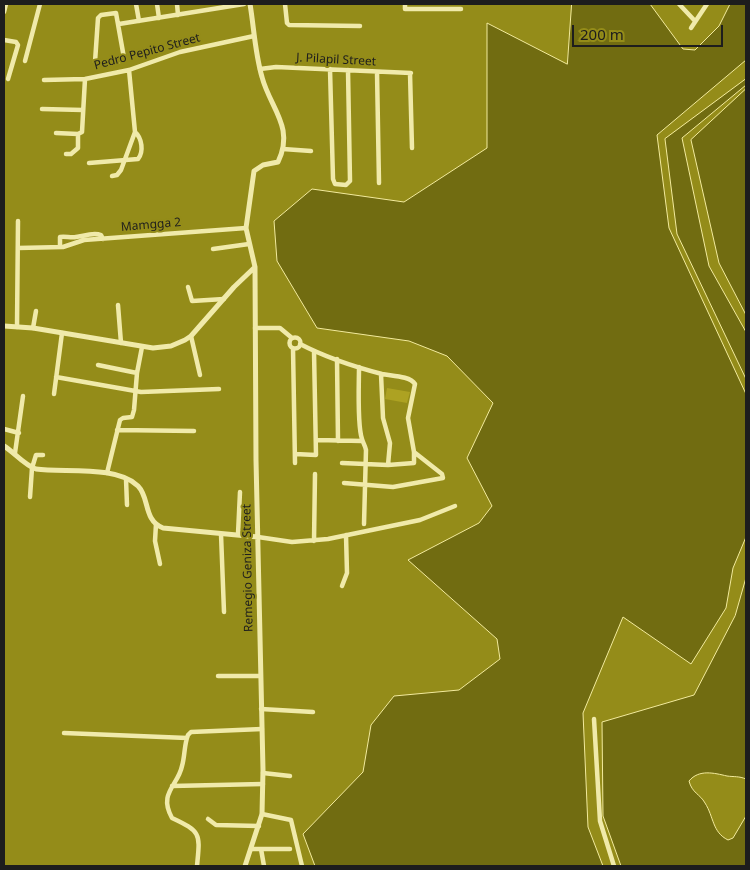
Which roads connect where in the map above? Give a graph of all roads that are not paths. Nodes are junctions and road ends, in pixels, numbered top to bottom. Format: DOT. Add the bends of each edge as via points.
graph roads {
  1 [pos="6,4"];
  2 [pos="40,4"];
  3 [pos="136,4"];
  4 [pos="157,4"];
  5 [pos="177,4"];
  6 [pos="199,4"];
  7 [pos="244,4"];
  8 [pos="250,4"];
  9 [pos="285,4"];
  10 [pos="405,4"];
  11 [pos="679,4"];
  12 [pos="707,4"];
  13 [pos="223,5"];
  14 [pos="461,9"];
  15 [pos="200,11"];
  16 [pos="4,12"];
  17 [pos="178,14"];
  18 [pos="159,18"];
  19 [pos="139,21"];
  20 [pos="695,21"];
  21 [pos="118,24"];
  22 [pos="360,26"];
  23 [pos="691,28"];
  24 [pos="254,36"];
  25 [pos="4,40"];
  26 [pos="25,61"];
  27 [pos="260,69"];
  28 [pos="330,69"];
  29 [pos="129,70"];
  30 [pos="348,70"];
  31 [pos="377,72"];
  32 [pos="8,79"];
  33 [pos="85,79"];
  34 [pos="44,80"];
  35 [pos="42,109"];
  36 [pos="83,110"];
  37 [pos="135,132"];
  38 [pos="56,133"];
  39 [pos="78,134"];
  40 [pos="412,148"];
  41 [pos="283,149"];
  42 [pos="311,151"];
  43 [pos="66,154"];
  44 [pos="124,159"];
  45 [pos="89,163"];
  46 [pos="112,176"];
  47 [pos="379,183"];
  48 [pos="18,221"];
  49 [pos="246,228"];
  50 [pos="103,239"];
  51 [pos="250,244"];
  52 [pos="60,247"];
  53 [pos="18,248"];
  54 [pos="213,249"];
  55 [pos="255,267"];
  56 [pos="188,287"];
  57 [pos="224,299"];
  58 [pos="118,305"];
  59 [pos="36,312"];
  60 [pos="4,326"];
  61 [pos="17,327"];
  62 [pos="33,328"];
  63 [pos="255,328"];
  64 [pos="62,333"];
  65 [pos="191,336"];
  66 [pos="292,338"];
  67 [pos="121,344"];
  68 [pos="300,344"];
  69 [pos="142,347"];
  70 [pos="293,348"];
  71 [pos="314,351"];
  72 [pos="337,359"];
  73 [pos="98,365"];
  74 [pos="359,367"];
  75 [pos="137,374"];
  76 [pos="381,374"];
  77 [pos="200,375"];
  78 [pos="56,377"];
  79 [pos="219,388"];
  80 [pos="135,392"];
  81 [pos="54,394"];
  82 [pos="23,396"];
  83 [pos="4,429"];
  84 [pos="118,430"];
  85 [pos="194,431"];
  86 [pos="19,433"];
  87 [pos="317,440"];
  88 [pos="338,441"];
  89 [pos="362,441"];
  90 [pos="4,446"];
  91 [pos="414,452"];
  92 [pos="15,453"];
  93 [pos="296,454"];
  94 [pos="43,455"];
  95 [pos="342,462"];
  96 [pos="427,462"];
  97 [pos="295,463"];
  98 [pos="366,463"];
  99 [pos="414,463"];
  100 [pos="388,465"];
  101 [pos="32,468"];
  102 [pos="107,473"];
  103 [pos="315,474"];
  104 [pos="126,479"];
  105 [pos="344,482"];
  106 [pos="366,484"];
  107 [pos="240,492"];
  108 [pos="30,497"];
  109 [pos="127,505"];
  110 [pos="455,506"];
  111 [pos="156,524"];
  112 [pos="364,524"];
  113 [pos="221,534"];
  114 [pos="238,534"];
  115 [pos="346,535"];
  116 [pos="258,537"];
  117 [pos="314,540"];
  118 [pos="160,564"];
  119 [pos="342,586"];
  120 [pos="224,612"];
  121 [pos="218,676"];
  122 [pos="260,676"];
  123 [pos="262,709"];
  124 [pos="313,712"];
  125 [pos="594,720"];
  126 [pos="262,729"];
  127 [pos="64,733"];
  128 [pos="187,738"];
  129 [pos="263,773"];
  130 [pos="290,776"];
  131 [pos="262,784"];
  132 [pos="172,786"];
  133 [pos="262,814"];
  134 [pos="208,819"];
  135 [pos="259,826"];
  136 [pos="251,849"];
  137 [pos="261,849"];
  138 [pos="290,849"];
  139 [pos="197,866"];
  140 [pos="245,866"];
  141 [pos="264,866"];
  142 [pos="302,866"];
  143 [pos="614,866"];
  1 -- 16 [label="street"];
  2 -- 26 [label="street"];
  3 -- 19 [label="street"];
  4 -- 18 [label="street"];
  5 -- 17 [label="street"];
  6 -- 15 [label="street"];
  7 -- 13 [label="street"];
  8 -- 24 [label="street"];
  9 -- 22 [label="street" via="289,25"];
  10 -- 14 [label="street" via="405,9"];
  11 -- 20 [label="street"];
  12 -- 20 [label="street"];
  13 -- 15 [label="street"];
  15 -- 17 [label="street"];
  17 -- 18 [label="street"];
  18 -- 19 [label="street"];
  19 -- 21 [label="street"];
  20 -- 23 [label="street"];
  21 -- 21 [label="street" via="116,13 98,18 97,64 123,60"];
  24 -- 27 [label="street"];
  24 -- 29 [label="street, Pedro Pepito Street" via="180,52"];
  25 -- 32 [label="street" via="18,45"];
  27 -- 28 [label="street, J. Pilapil Street"];
  27 -- 41 [label="street" via="281,120"];
  28 -- 30 [label="street, J. Pilapil Street"];
  28 -- 30 [label="street" via="333,179 335,184 346,185 350,181"];
  29 -- 33 [label="street, Pedro Pepito Street"];
  29 -- 37 [label="street"];
  30 -- 31 [label="street, J. Pilapil Street"];
  31 -- 40 [label="street, J. Pilapil Street" via="410,73"];
  31 -- 47 [label="street"];
  33 -- 34 [label="street, Pedro Pepito Street"];
  33 -- 36 [label="street"];
  35 -- 36 [label="street"];
  36 -- 39 [label="street" via="83,130"];
  37 -- 44 [label="street"];
  37 -- 44 [label="street" via="141,140 140,157"];
  38 -- 39 [label="street"];
  39 -- 43 [label="street" via="78,148"];
  41 -- 42 [label="street"];
  41 -- 49 [label="street" via="278,162 262,165 254,171"];
  44 -- 45 [label="street"];
  44 -- 46 [label="street" via="120,170"];
  48 -- 53 [label="street"];
  49 -- 50 [label="street, Mamgga 2"];
  49 -- 51 [label="street"];
  50 -- 52 [label="street, Mamgga 2"];
  50 -- 52 [label="street" via="97,234 73,238 62,236"];
  51 -- 54 [label="street"];
  51 -- 55 [label="street"];
  52 -- 53 [label="street, Mamgga 2"];
  53 -- 61 [label="street"];
  55 -- 57 [label="street"];
  55 -- 63 [label="street, Remegio Geniza Street"];
  56 -- 57 [label="street" via="192,301"];
  57 -- 65 [label="street"];
  58 -- 67 [label="street"];
  59 -- 62 [label="street"];
  60 -- 61 [label="street"];
  61 -- 62 [label="street"];
  62 -- 64 [label="street"];
  63 -- 66 [label="street" via="280,328"];
  63 -- 116 [label="street, Remegio Geniza Street"];
  64 -- 67 [label="street"];
  64 -- 78 [label="street"];
  65 -- 69 [label="street" via="171,346"];
  65 -- 77 [label="street"];
  66 -- 68 [label="street" via="298,338"];
  66 -- 70 [label="street" via="290,344"];
  67 -- 69 [label="street"];
  68 -- 70 [label="street"];
  68 -- 71 [label="street"];
  69 -- 75 [label="street"];
  70 -- 93 [label="street"];
  71 -- 72 [label="street"];
  71 -- 87 [label="street"];
  72 -- 74 [label="street"];
  72 -- 88 [label="street"];
  73 -- 75 [label="street"];
  74 -- 76 [label="street"];
  74 -- 89 [label="street"];
  75 -- 80 [label="street"];
  76 -- 91 [label="street" via="412,380 415,384 408,418"];
  76 -- 100 [label="street" via="382,418 389,440"];
  78 -- 80 [label="street"];
  78 -- 81 [label="street"];
  79 -- 80 [label="street"];
  80 -- 84 [label="street" via="132,417 121,419"];
  82 -- 86 [label="street"];
  83 -- 86 [label="street"];
  84 -- 85 [label="street"];
  84 -- 102 [label="street"];
  86 -- 92 [label="street"];
  87 -- 88 [label="street"];
  87 -- 93 [label="street" via="316,454"];
  88 -- 89 [label="street"];
  89 -- 98 [label="street"];
  90 -- 92 [label="street"];
  91 -- 96 [label="street"];
  91 -- 99 [label="street"];
  92 -- 101 [label="street"];
  93 -- 97 [label="street"];
  94 -- 101 [label="street" via="36,455"];
  95 -- 98 [label="street"];
  96 -- 99 [label="street"];
  96 -- 106 [label="street" via="443,478 393,487"];
  98 -- 100 [label="street"];
  98 -- 106 [label="street"];
  99 -- 100 [label="street"];
  101 -- 102 [label="street"];
  101 -- 108 [label="street"];
  102 -- 104 [label="street"];
  103 -- 117 [label="street"];
  104 -- 109 [label="street"];
  104 -- 111 [label="street" via="140,488"];
  105 -- 106 [label="street"];
  106 -- 112 [label="street"];
  107 -- 114 [label="street"];
  110 -- 115 [label="street" via="420,520"];
  111 -- 113 [label="street" via="172,530"];
  111 -- 118 [label="street" via="155,542"];
  113 -- 114 [label="street"];
  113 -- 120 [label="street"];
  114 -- 116 [label="street"];
  115 -- 117 [label="street"];
  115 -- 119 [label="street" via="347,573"];
  116 -- 117 [label="street" via="292,542"];
  116 -- 122 [label="street, Remegio Geniza Street"];
  121 -- 122 [label="street"];
  122 -- 123 [label="street, Remegio Geniza Street"];
  123 -- 124 [label="street"];
  123 -- 126 [label="street, Remegio Geniza Street"];
  125 -- 143 [label="street" via="600,821"];
  126 -- 128 [label="street" via="191,732"];
  126 -- 129 [label="street, Remegio Geniza Street"];
  127 -- 128 [label="street"];
  128 -- 132 [label="street" via="182,768"];
  129 -- 130 [label="street"];
  129 -- 131 [label="street, Remegio Geniza Street"];
  131 -- 132 [label="street"];
  131 -- 133 [label="street, Remegio Geniza Street"];
  132 -- 139 [label="street" via="168,798 170,815 190,826 197,834 200,851"];
  133 -- 135 [label="street, Remegio Geniza Street"];
  133 -- 142 [label="street" via="292,820"];
  134 -- 135 [label="street" via="216,825"];
  135 -- 136 [label="street, Remegio Geniza Street"];
  136 -- 137 [label="street"];
  136 -- 140 [label="street, Remegio Geniza Street"];
  137 -- 138 [label="street"];
  137 -- 141 [label="street"];
}
